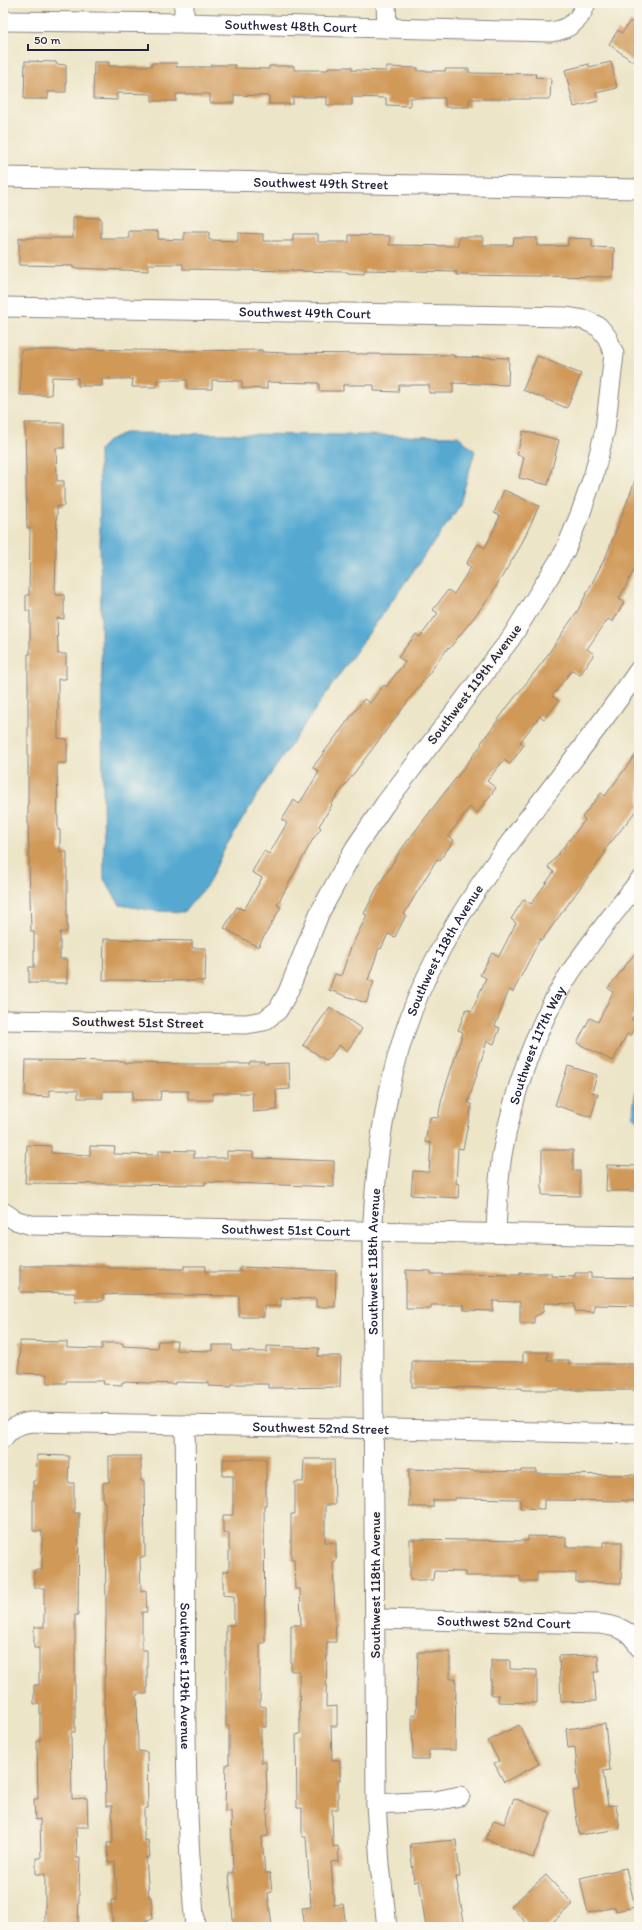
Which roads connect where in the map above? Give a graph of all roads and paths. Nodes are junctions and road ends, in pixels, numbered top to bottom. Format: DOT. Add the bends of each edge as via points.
graph roads {
  1 [pos="184,3"];
  2 [pos="386,3"];
  3 [pos="586,3"];
  4 [pos="3,21"];
  5 [pos="184,23"];
  6 [pos="387,28"];
  7 [pos="3,178"];
  8 [pos="639,189"];
  9 [pos="3,307"];
  10 [pos="603,332"];
  11 [pos="639,670"];
  12 [pos="639,881"];
  13 [pos="272,1016"];
  14 [pos="3,1020"];
  15 [pos="5,1214"];
  16 [pos="372,1231"];
  17 [pos="496,1233"];
  18 [pos="639,1236"];
  19 [pos="185,1425"];
  20 [pos="373,1429"];
  21 [pos="639,1434"];
  22 [pos="5,1436"];
  23 [pos="375,1619"];
  24 [pos="635,1640"];
  25 [pos="460,1796"];
  26 [pos="376,1804"];
  27 [pos="195,1927"];
  28 [pos="387,1927"];
  1 -- 5 [label="street"];
  2 -- 6 [label="street"];
  3 -- 6 [label="street, Southwest 48th Court" via="577,22 565,29 550,32"];
  4 -- 5 [label="street, Southwest 48th Court"];
  5 -- 6 [label="street, Southwest 48th Court"];
  7 -- 8 [label="street, Southwest 49th Street"];
  9 -- 10 [label="street, Southwest 49th Court" via="567,317 585,320"];
  10 -- 13 [label="street, Southwest 119th Avenue" via="614,354 604,430 594,474 565,551 511,638 384,804 355,848 319,914 284,1002"];
  11 -- 16 [label="street, Southwest 118th Avenue" via="485,877 434,962 416,1003 390,1088 380,1135"];
  12 -- 17 [label="street, Southwest 117th Way" via="570,973 554,1000 531,1051 512,1110 503,1150"];
  13 -- 14 [label="street, Southwest 51st Street" via="264,1021 246,1024"];
  15 -- 16 [label="street, Southwest 51st Court" via="31,1225"];
  16 -- 17 [label="street, Southwest 51st Court"];
  16 -- 20 [label="street, Southwest 118th Avenue"];
  17 -- 18 [label="street, Southwest 51st Court"];
  19 -- 20 [label="street, Southwest 52nd Street"];
  19 -- 22 [label="street, Southwest 52nd Street" via="31,1422 20,1424"];
  19 -- 27 [label="street, Southwest 119th Avenue" via="186,1764"];
  20 -- 21 [label="street, Southwest 52nd Street"];
  20 -- 23 [label="street, Southwest 118th Avenue"];
  23 -- 24 [label="street, Southwest 52nd Court" via="600,1624 622,1628"];
  23 -- 26 [label="street, Southwest 118th Avenue"];
  25 -- 26 [label="street" via="435,1801"];
  26 -- 28 [label="street, Southwest 118th Avenue"];
}
